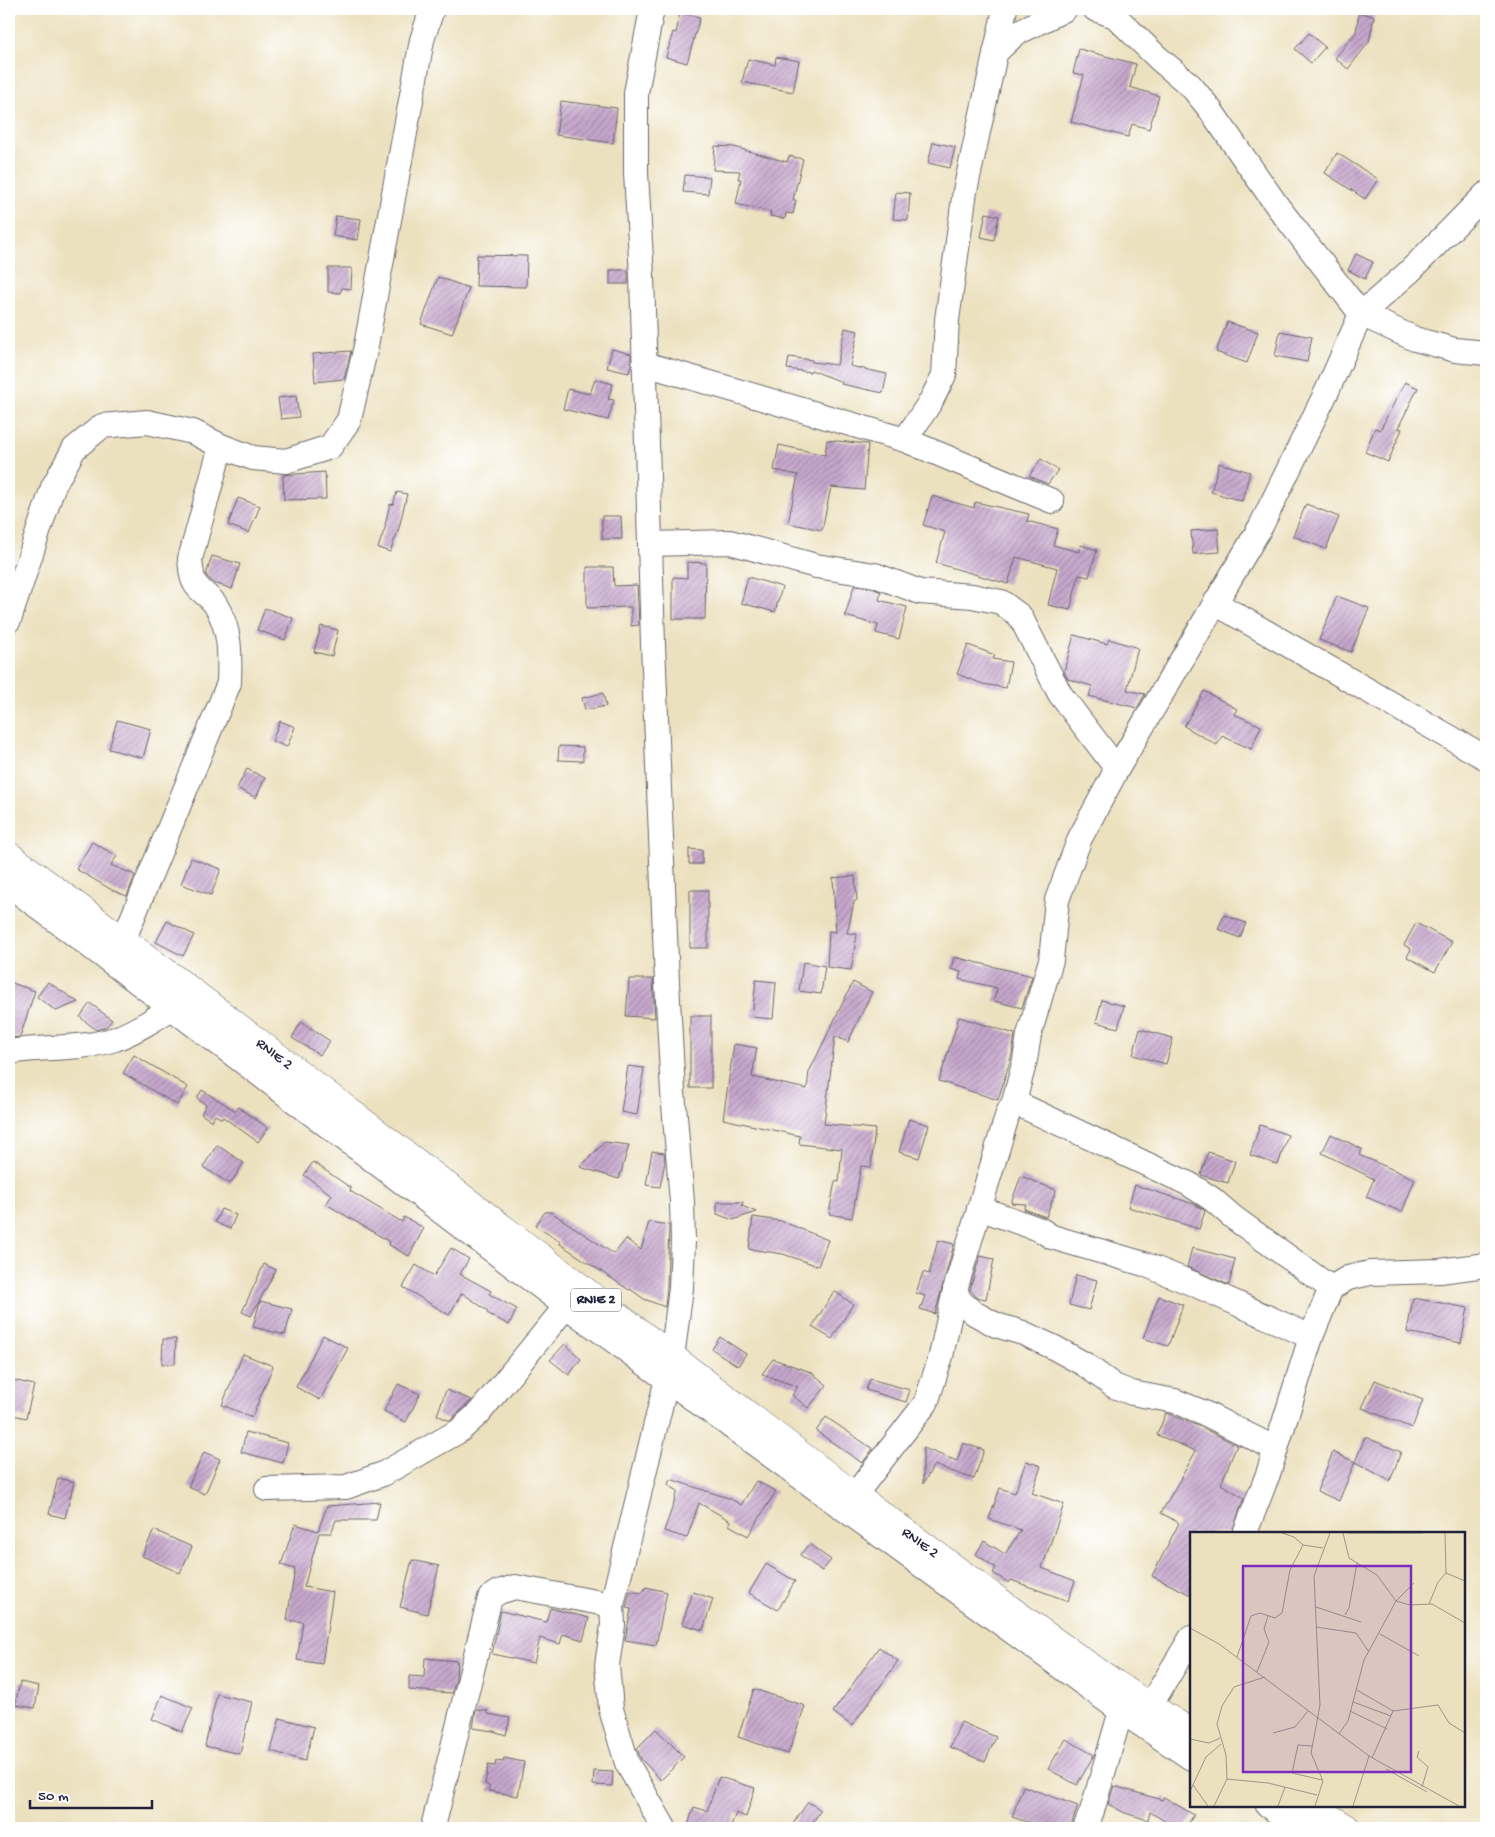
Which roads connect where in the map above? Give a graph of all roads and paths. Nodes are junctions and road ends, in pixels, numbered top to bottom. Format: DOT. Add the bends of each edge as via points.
graph roads {
  1 [pos="432,9"];
  2 [pos="652,9"];
  3 [pos="1005,9"];
  4 [pos="1065,9"];
  5 [pos="1095,9"];
  6 [pos="995,53"];
  7 [pos="1486,194"];
  8 [pos="1361,314"];
  9 [pos="1486,353"];
  10 [pos="645,364"];
  11 [pos="905,440"];
  12 [pos="221,446"];
  13 [pos="1052,501"];
  14 [pos="650,544"];
  15 [pos="1215,603"];
  16 [pos="9,620"];
  17 [pos="1486,758"];
  18 [pos="1117,769"];
  19 [pos="9,856"];
  20 [pos="9,884"];
  21 [pos="122,941"];
  22 [pos="182,1000"];
  23 [pos="9,1052"];
  24 [pos="1014,1102"];
  25 [pos="979,1208"];
  26 [pos="1486,1265"];
  27 [pos="1331,1288"];
  28 [pos="955,1290"];
  29 [pos="574,1297"];
  30 [pos="1311,1337"];
  31 [pos="669,1369"];
  32 [pos="1276,1449"];
  33 [pos="267,1490"];
  34 [pos="854,1496"];
  35 [pos="1245,1532"];
  36 [pos="612,1605"];
  37 [pos="1190,1640"];
  38 [pos="1122,1700"];
  39 [pos="1150,1706"];
  40 [pos="1190,1732"];
  41 [pos="1190,1757"];
  42 [pos="1270,1807"];
  43 [pos="1310,1807"];
  44 [pos="434,1828"];
  45 [pos="664,1828"];
  46 [pos="1084,1828"];
  47 [pos="1303,1828"];
  48 [pos="1346,1828"];
  1 -- 12 [label="street" via="422,40 366,346 349,420 330,447 286,461 253,458"];
  2 -- 10 [label="street" via="636,93 636,173"];
  3 -- 6 [label="street"];
  4 -- 6 [label="street" via="1015,34"];
  5 -- 8 [label="street" via="1115,16 1191,86 1278,207"];
  6 -- 11 [label="street" via="965,191 947,320 944,375"];
  7 -- 8 [label="street" via="1409,272"];
  8 -- 9 [label="street" via="1415,339 1456,350"];
  8 -- 15 [label="street" via="1261,526"];
  10 -- 11 [label="street"];
  10 -- 14 [label="street"];
  11 -- 13 [label="street"];
  12 -- 16 [label="street" via="193,432 147,422 102,426 74,448 53,487"];
  12 -- 21 [label="street" via="190,559 196,585 214,604 227,629 229,683"];
  14 -- 18 [label="street" via="730,542 816,566 874,574 920,592 1001,602 1020,616 1060,694"];
  14 -- 31 [label="street" via="667,982 683,1241 681,1288"];
  15 -- 17 [label="street"];
  15 -- 18 [label="street"];
  18 -- 24 [label="street" via="1080,838 1057,900 1051,960"];
  19 -- 21 [label="highway, RNIE 2 / RNIE 2"];
  20 -- 22 [label="street"];
  21 -- 22 [label="highway, RNIE 2 / RNIE 2"];
  22 -- 23 [label="street" via="144,1026 114,1039 74,1047"];
  22 -- 29 [label="highway, RNIE 2 / RNIE 2"];
  24 -- 25 [label="street"];
  24 -- 27 [label="street" via="1189,1184"];
  25 -- 28 [label="street"];
  25 -- 30 [label="street" via="1052,1237 1144,1264"];
  26 -- 27 [label="street" via="1370,1273 1348,1278"];
  27 -- 30 [label="street"];
  28 -- 32 [label="street" via="960,1301 974,1313 1053,1347 1114,1386 1175,1401"];
  28 -- 34 [label="street" via="941,1356 926,1403"];
  29 -- 31 [label="highway, RNIE 2 / RNIE 2"];
  29 -- 33 [label="street" via="479,1413 459,1431 382,1474 346,1486"];
  30 -- 32 [label="street"];
  31 -- 34 [label="highway, RNIE 2 / RNIE 2"];
  31 -- 36 [label="street"];
  31 -- 38 [label="street"];
  32 -- 35 [label="street"];
  34 -- 38 [label="highway, RNIE 2 / RNIE 2"];
  36 -- 44 [label="street" via="515,1586 490,1598"];
  36 -- 45 [label="street" via="613,1626 607,1666 611,1709 627,1763"];
  37 -- 39 [label="street"];
  38 -- 39 [label="highway, RNIE 2 / RNIE 2"];
  38 -- 41 [label="street"];
  38 -- 46 [label="street" via="1092,1811"];
  39 -- 40 [label="highway, RNIE 2 / RNIE 2"];
  42 -- 47 [label="street"];
  43 -- 48 [label="highway"];
}
